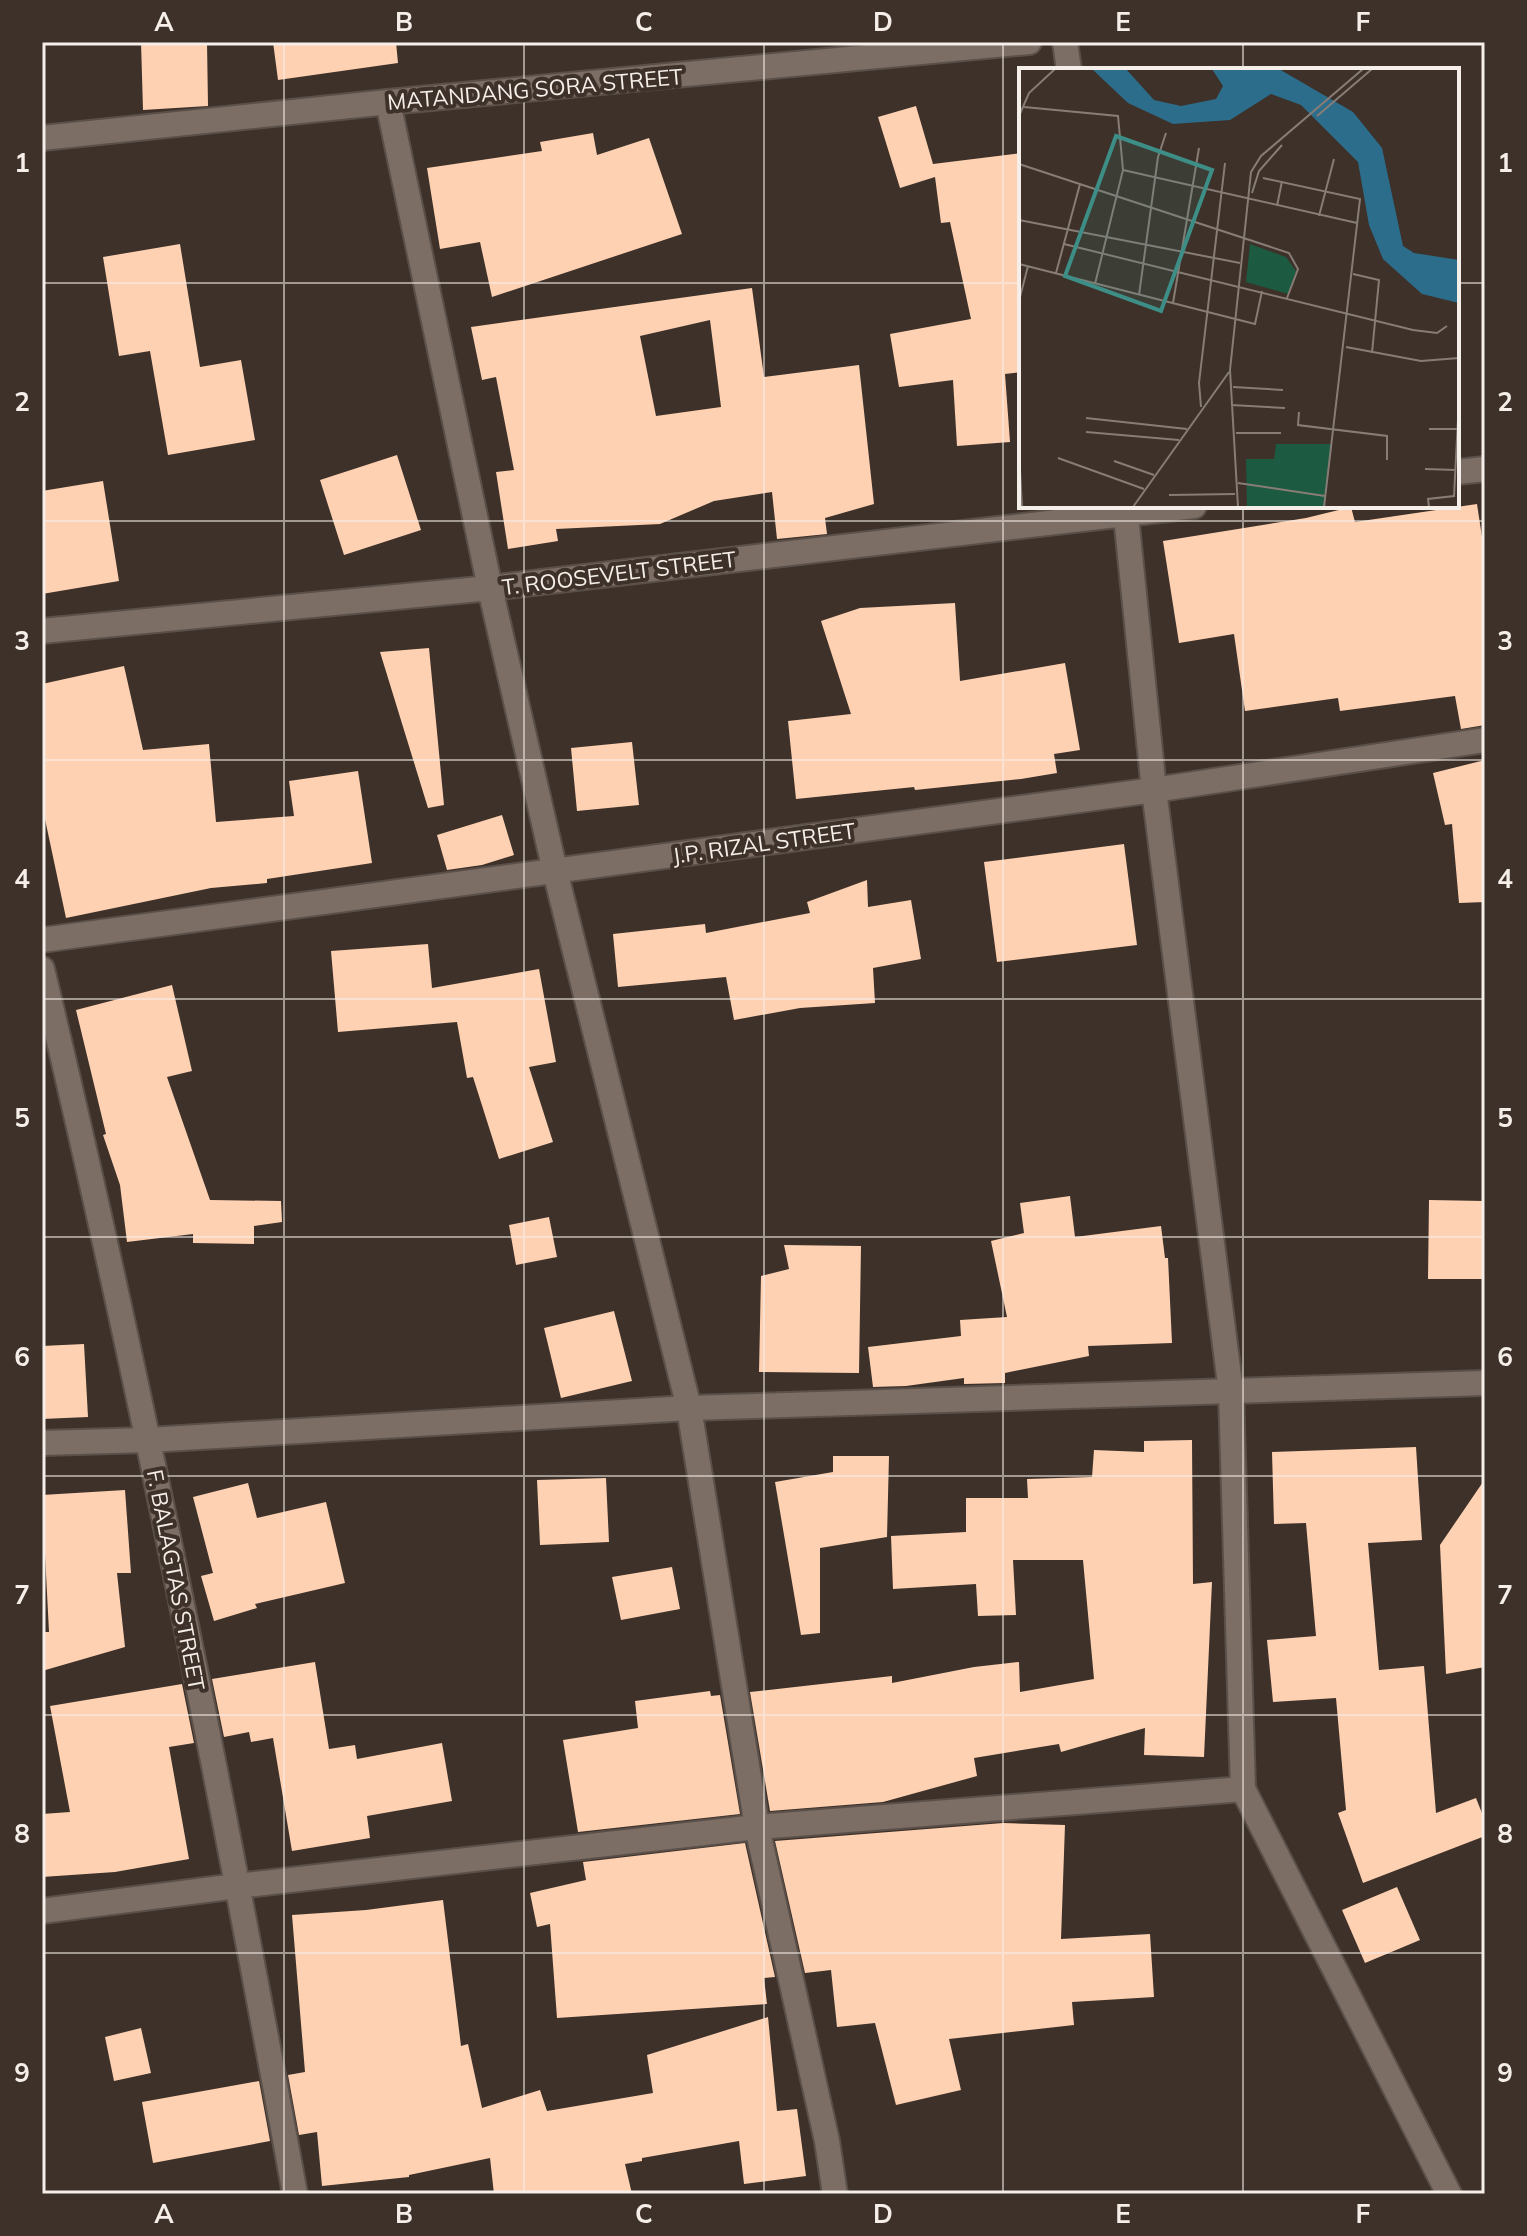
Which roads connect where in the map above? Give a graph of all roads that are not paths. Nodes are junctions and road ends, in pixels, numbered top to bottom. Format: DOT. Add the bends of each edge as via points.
graph roads {
  1 [pos="1029,42"];
  2 [pos="1065,42"];
  3 [pos="1069,68"];
  4 [pos="388,102"];
  5 [pos="42,138"];
  6 [pos="1485,469"];
  7 [pos="1459,472"];
  8 [pos="1160,508"];
  9 [pos="1125,510"];
  10 [pos="490,588"];
  11 [pos="42,631"];
  12 [pos="1485,740"];
  13 [pos="1154,790"];
  14 [pos="555,871"];
  15 [pos="42,940"];
  16 [pos="42,969"];
  17 [pos="1485,1383"];
  18 [pos="1231,1392"];
  19 [pos="689,1408"];
  20 [pos="148,1440"];
  21 [pos="42,1443"];
  22 [pos="1243,1789"];
  23 [pos="757,1827"];
  24 [pos="237,1886"];
  25 [pos="42,1911"];
  26 [pos="295,2194"];
  27 [pos="835,2194"];
  28 [pos="1449,2194"];
  1 -- 4 [label="street, MATANDANG SORA STREET"];
  2 -- 3 [label="street"];
  4 -- 5 [label="street, MATANDANG SORA STREET"];
  4 -- 10 [label="street"];
  6 -- 7 [label="street"];
  8 -- 9 [label="street, T. ROOSEVELT STREET"];
  9 -- 10 [label="street, T. ROOSEVELT STREET"];
  9 -- 13 [label="street"];
  10 -- 11 [label="street, T. ROOSEVELT STREET"];
  10 -- 14 [label="street"];
  12 -- 13 [label="street, J.P. RIZAL STREET"];
  13 -- 14 [label="street, J.P. RIZAL STREET"];
  13 -- 18 [label="street"];
  14 -- 15 [label="street, J.P. RIZAL STREET"];
  14 -- 19 [label="street"];
  16 -- 20 [label="street, F. BALAGTAS STREET"];
  17 -- 18 [label="street"];
  18 -- 19 [label="street"];
  18 -- 22 [label="street"];
  19 -- 20 [label="street"];
  19 -- 23 [label="street"];
  20 -- 21 [label="street"];
  20 -- 24 [label="street, F. BALAGTAS STREET"];
  22 -- 23 [label="street"];
  22 -- 28 [label="street"];
  23 -- 24 [label="street"];
  23 -- 27 [label="street"];
  24 -- 25 [label="street"];
  24 -- 26 [label="street, F. BALAGTAS STREET"];
}
